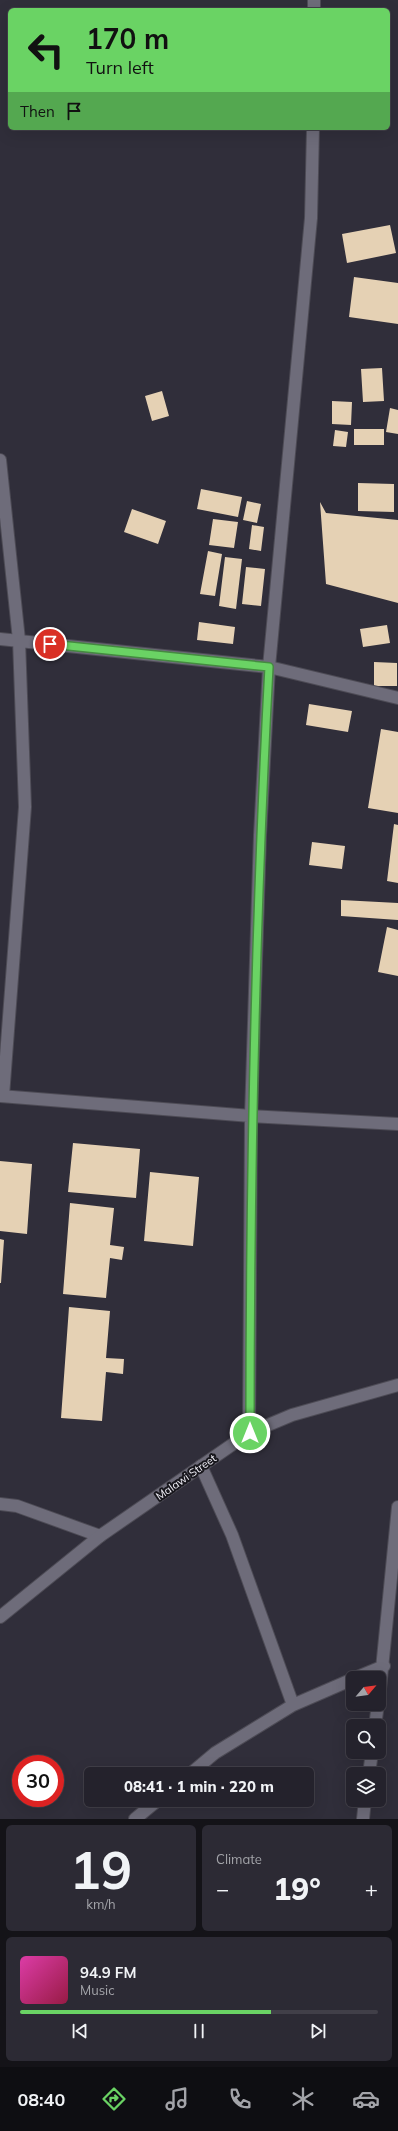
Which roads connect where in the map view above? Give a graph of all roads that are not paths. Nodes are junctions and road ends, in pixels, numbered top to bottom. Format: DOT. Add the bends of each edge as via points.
graph roads {
  1 [pos="313,130"];
  2 [pos="0,460"];
  3 [pos="0,638"];
  4 [pos="19,640"];
  5 [pos="269,667"];
  6 [pos="398,698"];
  7 [pos="2,1096"];
  8 [pos="251,1116"];
  9 [pos="398,1124"];
  10 [pos="398,1385"];
  11 [pos="250,1433"];
  12 [pos="202,1466"];
  13 [pos="0,1504"];
  14 [pos="398,1507"];
  15 [pos="100,1536"];
  16 [pos="397,1541"];
  17 [pos="0,1617"];
  18 [pos="384,1666"];
  19 [pos="372,1671"];
  20 [pos="383,1671"];
  21 [pos="346,1682"];
  22 [pos="293,1705"];
  23 [pos="198,1767"];
  24 [pos="150,1807"];
  25 [pos="364,1807"];
  26 [pos="135,1819"];
  27 [pos="363,1819"];
  1 -- 5 [label="street" via="311,218"];
  2 -- 4 [label="street"];
  3 -- 4 [label="street"];
  4 -- 5 [label="street"];
  4 -- 7 [label="street" via="25,807"];
  5 -- 6 [label="street"];
  5 -- 8 [label="street" via="260,835"];
  7 -- 8 [label="street"];
  8 -- 9 [label="street"];
  8 -- 11 [label="street"];
  10 -- 11 [label="street, Malawi Street" via="299,1413"];
  11 -- 12 [label="street, Malawi Street"];
  12 -- 15 [label="street, Malawi Street"];
  12 -- 22 [label="street" via="232,1535"];
  13 -- 15 [label="street" via="17,1506"];
  14 -- 16 [label="street"];
  15 -- 17 [label="street, Malawi Street"];
  16 -- 18 [label="street"];
  18 -- 19 [label="street"];
  18 -- 20 [label="street"];
  21 -- 22 [label="street"];
  22 -- 23 [label="street" via="215,1753"];
  24 -- 26 [label="street"];
  25 -- 27 [label="street"];
}
